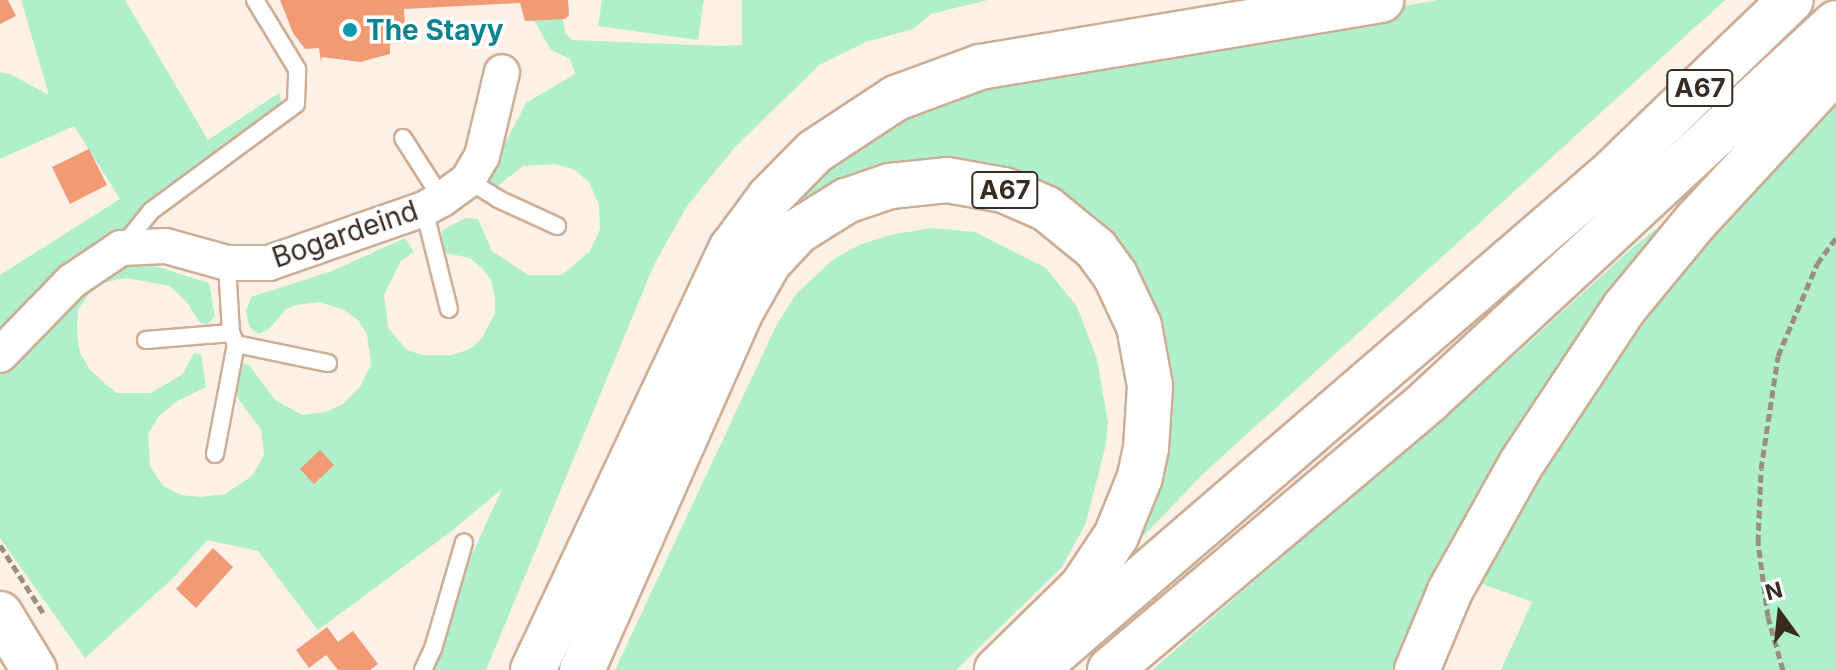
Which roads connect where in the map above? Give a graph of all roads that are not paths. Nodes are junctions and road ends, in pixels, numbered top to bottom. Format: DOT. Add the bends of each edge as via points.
graph roads {
  1 [pos="255,0"];
  2 [pos="1381,0"];
  3 [pos="1791,0"];
  4 [pos="1836,23"];
  5 [pos="1836,70"];
  6 [pos="502,72"];
  7 [pos="403,138"];
  8 [pos="445,196"];
  9 [pos="557,226"];
  10 [pos="121,248"];
  11 [pos="227,263"];
  12 [pos="449,309"];
  13 [pos="234,338"];
  14 [pos="146,340"];
  15 [pos="0,355"];
  16 [pos="328,363"];
  17 [pos="215,454"];
  18 [pos="464,542"];
  19 [pos="0,614"];
  20 [pos="34,670"];
  21 [pos="423,670"];
  22 [pos="533,670"];
  23 [pos="582,670"];
  24 [pos="997,670"];
  25 [pos="1035,670"];
  26 [pos="1110,670"];
  27 [pos="1417,670"];
  1 -- 10 [label="lane" via="297,69 296,104 151,211"];
  2 -- 22 [label="main road" via="980,67 896,98 814,152 769,198 732,248"];
  3 -- 25 [label="main road, A67" via="1609,175"];
  4 -- 26 [label="main road, A67" via="1428,401"];
  5 -- 27 [label="main road" via="1696,221 1625,307 1521,464 1450,591"];
  6 -- 8 [label="street" via="482,156"];
  7 -- 8 [label="lane"];
  8 -- 9 [label="lane" via="498,199"];
  8 -- 11 [label="street, Bogardeind" via="269,263"];
  8 -- 12 [label="lane"];
  10 -- 11 [label="street, Bogardeind" via="166,246"];
  10 -- 15 [label="street" via="72,281"];
  11 -- 13 [label="lane"];
  13 -- 14 [label="lane"];
  13 -- 16 [label="lane"];
  13 -- 17 [label="lane"];
  18 -- 21 [label="lane"];
  19 -- 20 [label="main road"];
  23 -- 24 [label="main road, A67" via="740,313 769,262 798,231 846,201 890,186 947,180 1004,190 1047,209 1096,249 1139,326 1150,386 1140,477 1116,536 1082,587"];
}
